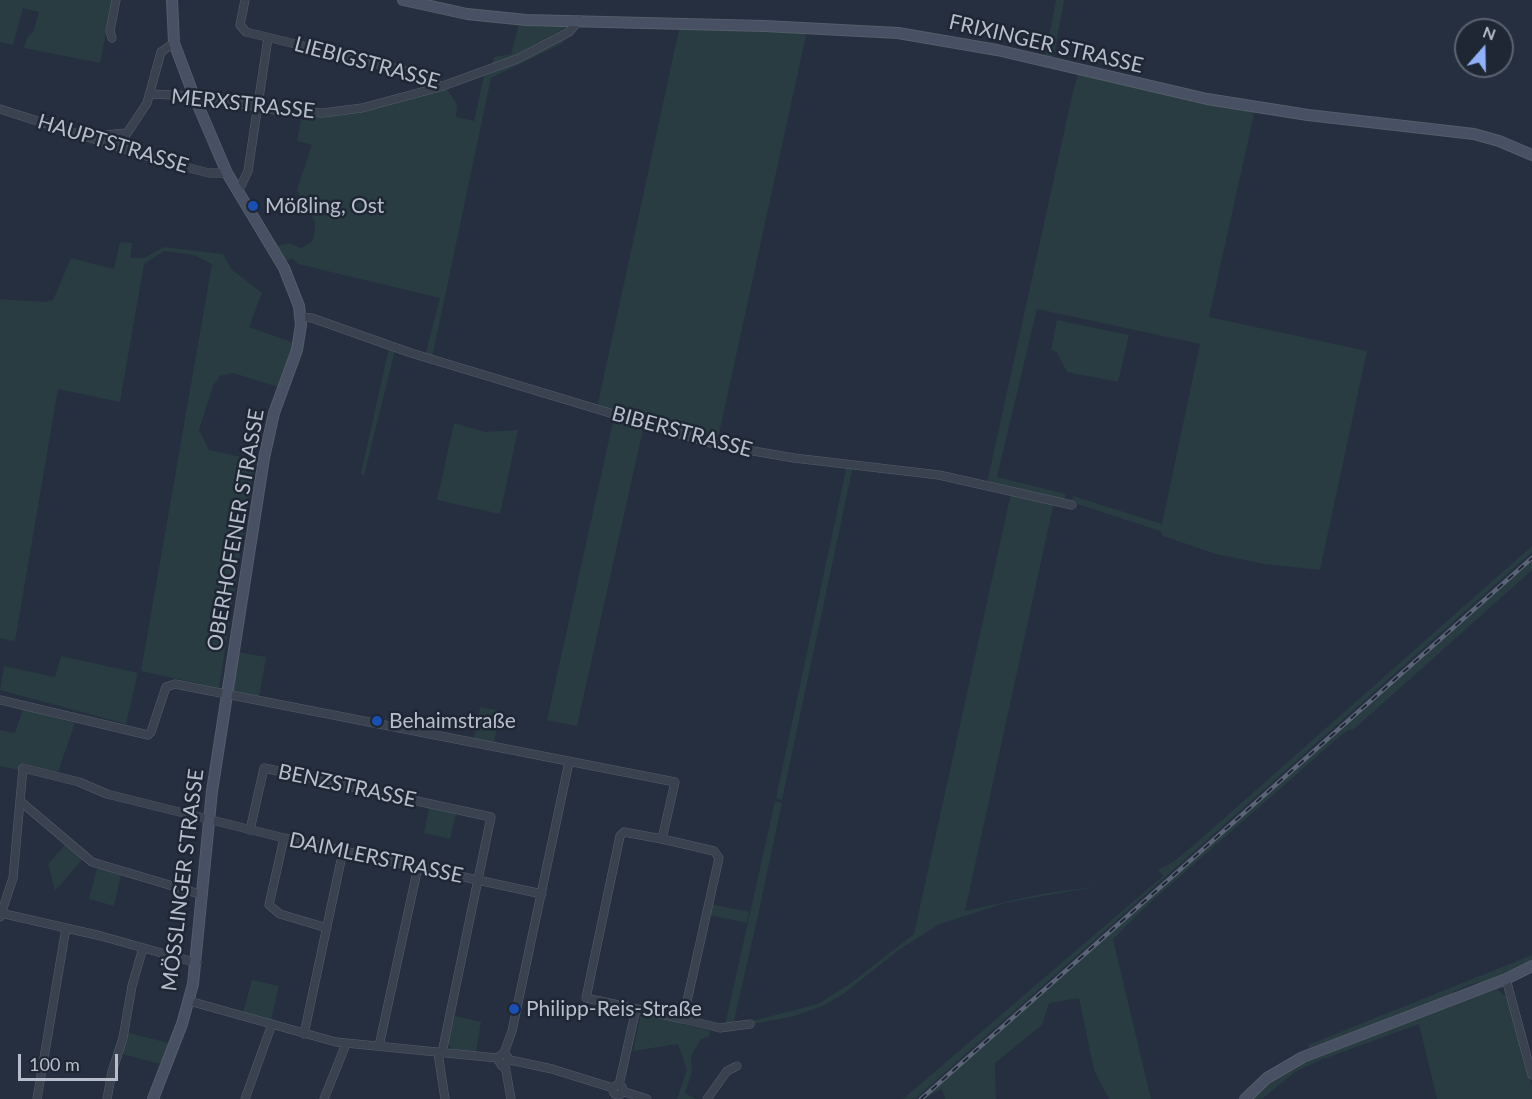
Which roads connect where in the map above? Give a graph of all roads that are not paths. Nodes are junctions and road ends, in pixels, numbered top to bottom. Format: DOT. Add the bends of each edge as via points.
graph roads {
  1 [pos="116,0"];
  2 [pos="172,0"];
  3 [pos="245,0"];
  4 [pos="403,0"];
  5 [pos="579,20"];
  6 [pos="112,38"];
  7 [pos="268,38"];
  8 [pos="174,43"];
  9 [pos="440,87"];
  10 [pos="151,94"];
  11 [pos="194,96"];
  12 [pos="258,107"];
  13 [pos="0,109"];
  14 [pos="126,133"];
  15 [pos="86,137"];
  16 [pos="118,147"];
  17 [pos="1532,155"];
  18 [pos="227,173"];
  19 [pos="238,192"];
  20 [pos="301,318"];
  21 [pos="1072,505"];
  22 [pos="227,696"];
  23 [pos="0,698"];
  24 [pos="569,762"];
  25 [pos="20,801"];
  26 [pos="210,819"];
  27 [pos="250,830"];
  28 [pos="284,838"];
  29 [pos="662,839"];
  30 [pos="343,851"];
  31 [pos="418,867"];
  32 [pos="479,880"];
  33 [pos="542,894"];
  34 [pos="203,895"];
  35 [pos="0,915"];
  36 [pos="66,928"];
  37 [pos="327,928"];
  38 [pos="143,948"];
  39 [pos="197,963"];
  40 [pos="1532,966"];
  41 [pos="1506,980"];
  42 [pos="189,1001"];
  43 [pos="636,1009"];
  44 [pos="682,1019"];
  45 [pos="272,1024"];
  46 [pos="750,1024"];
  47 [pos="304,1034"];
  48 [pos="346,1044"];
  49 [pos="379,1046"];
  50 [pos="440,1053"];
  51 [pos="504,1053"];
  52 [pos="497,1058"];
  53 [pos="508,1063"];
  54 [pos="736,1066"];
  55 [pos="1532,1075"];
  56 [pos="617,1092"];
  57 [pos="37,1099"];
  58 [pos="107,1099"];
  59 [pos="153,1099"];
  60 [pos="245,1099"];
  61 [pos="324,1099"];
  62 [pos="445,1099"];
  63 [pos="511,1099"];
  64 [pos="647,1099"];
  65 [pos="710,1099"];
  66 [pos="1245,1099"];
  1 -- 6 [label="street"];
  2 -- 8 [label="street, OBERHOFENER STRASSE"];
  3 -- 7 [label="street, LIEBIGSTRASSE" via="240,28"];
  4 -- 5 [label="street, FRIXINGER STRASSE" via="483,16"];
  5 -- 9 [label="street, LIEBIGSTRASSE" via="569,32 517,59"];
  5 -- 17 [label="street, FRIXINGER STRASSE" via="898,33 997,50 1207,99 1474,134"];
  7 -- 9 [label="street, LIEBIGSTRASSE" via="427,76"];
  7 -- 12 [label="street"];
  8 -- 10 [label="street" via="161,52"];
  8 -- 11 [label="street, OBERHOFENER STRASSE"];
  9 -- 12 [label="street, MERXSTRASSE" via="341,112 306,113"];
  10 -- 11 [label="street, MERXSTRASSE"];
  10 -- 14 [label="street"];
  11 -- 12 [label="street, MERXSTRASSE"];
  11 -- 18 [label="street, OBERHOFENER STRASSE"];
  12 -- 19 [label="street" via="247,176"];
  13 -- 15 [label="street, HAUPTSTRASSE"];
  14 -- 15 [label="street"];
  14 -- 16 [label="street"];
  15 -- 16 [label="street, HAUPTSTRASSE"];
  16 -- 18 [label="street, HAUPTSTRASSE" via="209,173"];
  18 -- 19 [label="street, OBERHOFENER STRASSE"];
  19 -- 20 [label="street, OBERHOFENER STRASSE" via="284,268"];
  20 -- 21 [label="street, BIBERSTRASSE" via="312,318 411,353 714,444 939,475"];
  20 -- 22 [label="street, OBERHOFENER STRASSE" via="299,342 268,437"];
  22 -- 23 [label="street" via="169,684 151,732 142,735"];
  22 -- 24 [label="street"];
  22 -- 26 [label="street, MÖSSLINGER STRASSE"];
  24 -- 29 [label="street" via="675,782"];
  24 -- 33 [label="street"];
  25 -- 26 [label="street, DAIMLERSTRASSE" via="23,768"];
  25 -- 34 [label="street" via="92,862"];
  25 -- 35 [label="street" via="13,878"];
  26 -- 27 [label="street, DAIMLERSTRASSE"];
  26 -- 34 [label="street, MÖSSLINGER STRASSE"];
  27 -- 28 [label="street, DAIMLERSTRASSE"];
  27 -- 32 [label="street, BENZSTRASSE" via="264,768 491,817"];
  28 -- 30 [label="street, DAIMLERSTRASSE"];
  28 -- 37 [label="street" via="269,905 280,914"];
  29 -- 43 [label="street" via="624,832 620,836 586,998"];
  29 -- 44 [label="street" via="714,851 719,858"];
  30 -- 31 [label="street, DAIMLERSTRASSE"];
  30 -- 37 [label="street"];
  31 -- 32 [label="street, DAIMLERSTRASSE"];
  31 -- 49 [label="street"];
  32 -- 33 [label="street, DAIMLERSTRASSE"];
  32 -- 50 [label="street"];
  33 -- 51 [label="street"];
  34 -- 39 [label="street, MÖSSLINGER STRASSE"];
  35 -- 36 [label="street"];
  36 -- 38 [label="street"];
  36 -- 57 [label="street"];
  37 -- 47 [label="street"];
  38 -- 39 [label="street"];
  38 -- 58 [label="street"];
  39 -- 42 [label="street, MÖSSLINGER STRASSE"];
  40 -- 41 [label="street"];
  41 -- 55 [label="street"];
  41 -- 66 [label="street" via="1303,1057 1267,1078"];
  42 -- 45 [label="street"];
  42 -- 59 [label="street, MÖSSLINGER STRASSE"];
  43 -- 44 [label="street"];
  43 -- 56 [label="street"];
  44 -- 46 [label="street" via="720,1028"];
  45 -- 47 [label="street"];
  45 -- 60 [label="street"];
  47 -- 48 [label="street"];
  48 -- 49 [label="street"];
  48 -- 61 [label="street"];
  49 -- 50 [label="street"];
  50 -- 52 [label="street"];
  50 -- 62 [label="street"];
  51 -- 52 [label="street"];
  51 -- 53 [label="street"];
  52 -- 53 [label="street" via="500,1065"];
  53 -- 56 [label="street" via="552,1069"];
  53 -- 63 [label="street"];
  54 -- 65 [label="street" via="727,1071"];
  56 -- 64 [label="street"];
}
